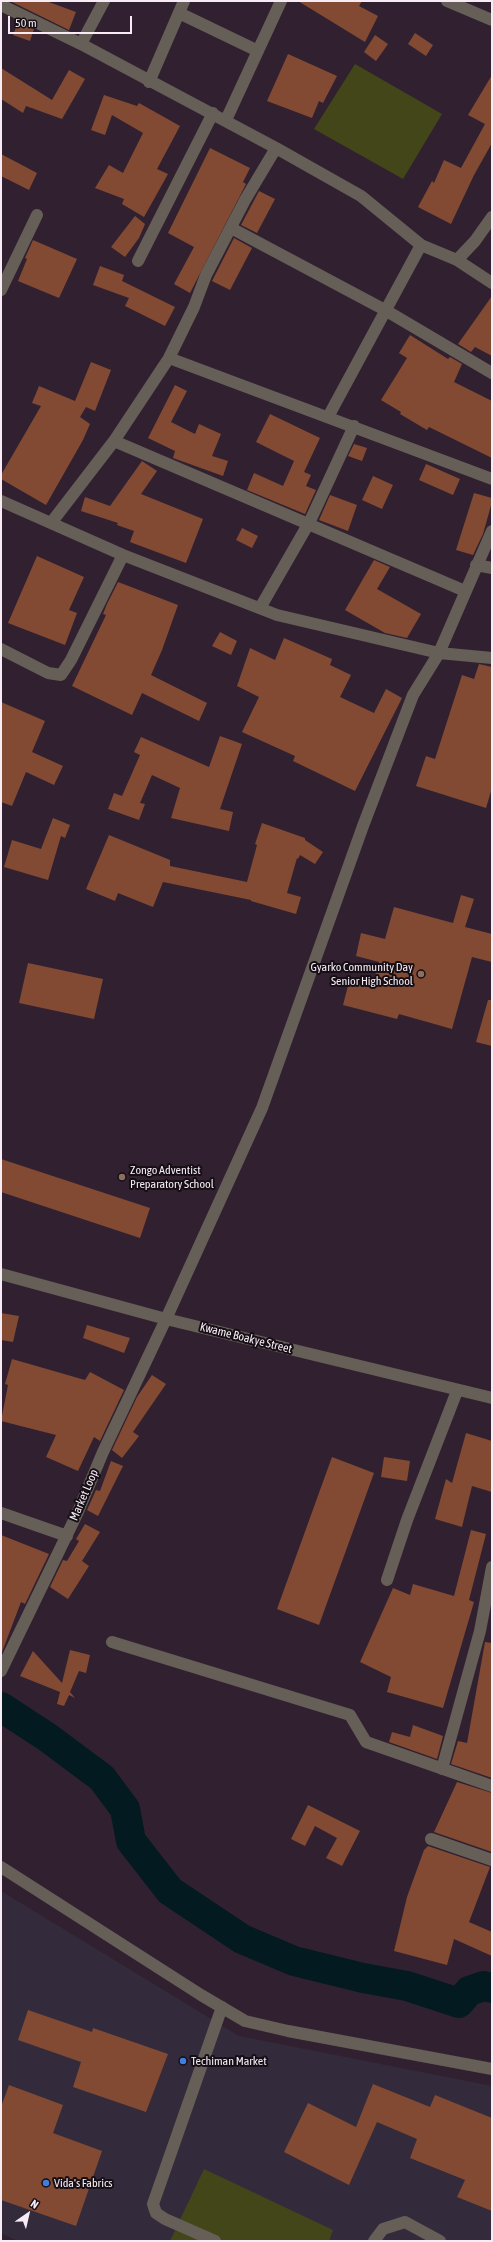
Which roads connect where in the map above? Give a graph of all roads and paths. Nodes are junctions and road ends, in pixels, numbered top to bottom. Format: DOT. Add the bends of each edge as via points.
graph roads {
  1 [pos="104,1"];
  2 [pos="184,1"];
  3 [pos="281,1"];
  4 [pos="447,1"];
  5 [pos="1,4"];
  6 [pos="468,5"];
  7 [pos="179,13"];
  8 [pos="492,20"];
  9 [pos="80,44"];
  10 [pos="258,52"];
  11 [pos="149,82"];
  12 [pos="213,113"];
  13 [pos="226,120"];
  14 [pos="276,148"];
  15 [pos="37,215"];
  16 [pos="492,217"];
  17 [pos="231,228"];
  18 [pos="422,245"];
  19 [pos="457,260"];
  20 [pos="138,261"];
  21 [pos="492,283"];
  22 [pos="1,290"];
  23 [pos="385,310"];
  24 [pos="169,358"];
  25 [pos="492,373"];
  26 [pos="328,418"];
  27 [pos="354,426"];
  28 [pos="114,441"];
  29 [pos="492,479"];
  30 [pos="1,501"];
  31 [pos="51,523"];
  32 [pos="308,524"];
  33 [pos="492,531"];
  34 [pos="123,555"];
  35 [pos="476,565"];
  36 [pos="492,568"];
  37 [pos="465,591"];
  38 [pos="260,608"];
  39 [pos="1,649"];
  40 [pos="439,653"];
  41 [pos="492,658"];
  42 [pos="1,1274"];
  43 [pos="166,1319"];
  44 [pos="457,1390"];
  45 [pos="492,1398"];
  46 [pos="1,1512"];
  47 [pos="66,1536"];
  48 [pos="492,1567"];
  49 [pos="387,1580"];
  50 [pos="112,1642"];
  51 [pos="1,1671"];
  52 [pos="442,1770"];
  53 [pos="492,1786"];
  54 [pos="431,1839"];
  55 [pos="492,1860"];
  56 [pos="1,1868"];
  57 [pos="222,2007"];
  58 [pos="492,2069"];
  59 [pos="215,2241"];
  60 [pos="374,2241"];
  61 [pos="440,2241"];
  1 -- 9 [label="street"];
  2 -- 7 [label="street"];
  3 -- 10 [label="street"];
  4 -- 6 [label="street"];
  5 -- 9 [label="street"];
  6 -- 8 [label="street"];
  7 -- 10 [label="street"];
  7 -- 11 [label="street"];
  9 -- 11 [label="street"];
  10 -- 13 [label="street"];
  11 -- 12 [label="street"];
  12 -- 13 [label="street"];
  12 -- 20 [label="street"];
  13 -- 14 [label="street"];
  14 -- 17 [label="street"];
  14 -- 18 [label="street" via="361,196"];
  15 -- 22 [label="street"];
  16 -- 19 [label="street"];
  17 -- 23 [label="street"];
  17 -- 24 [label="street" via="206,275 194,308"];
  18 -- 19 [label="street"];
  18 -- 23 [label="street"];
  19 -- 21 [label="street"];
  23 -- 25 [label="street"];
  23 -- 26 [label="street"];
  24 -- 26 [label="street"];
  24 -- 28 [label="street"];
  26 -- 27 [label="street"];
  27 -- 29 [label="street"];
  27 -- 32 [label="street"];
  28 -- 31 [label="street"];
  28 -- 32 [label="street"];
  30 -- 31 [label="street"];
  31 -- 34 [label="street"];
  32 -- 37 [label="street"];
  32 -- 38 [label="street"];
  33 -- 35 [label="street, Market Loop"];
  34 -- 38 [label="street"];
  34 -- 39 [label="street" via="61,675 48,673"];
  35 -- 36 [label="street"];
  35 -- 37 [label="street, Market Loop"];
  37 -- 40 [label="street, Market Loop"];
  38 -- 40 [label="street" via="277,615"];
  40 -- 41 [label="street"];
  40 -- 43 [label="street, Market Loop" via="413,695 262,1108"];
  42 -- 43 [label="street, Kwame Boakye Street"];
  43 -- 44 [label="street, Kwame Boakye Street"];
  43 -- 47 [label="street, Market Loop"];
  44 -- 45 [label="street, Kwame Boakye Street"];
  44 -- 49 [label="street"];
  46 -- 47 [label="street"];
  47 -- 51 [label="street, Market Loop"];
  48 -- 52 [label="street" via="480,1631"];
  50 -- 52 [label="street" via="350,1716 366,1742"];
  52 -- 53 [label="street"];
  54 -- 55 [label="street"];
  56 -- 57 [label="street"];
  57 -- 58 [label="street" via="245,2021 288,2031"];
  57 -- 59 [label="street" via="153,2204 156,2213 165,2219"];
  60 -- 61 [label="street" via="382,2229 405,2222"];
}
